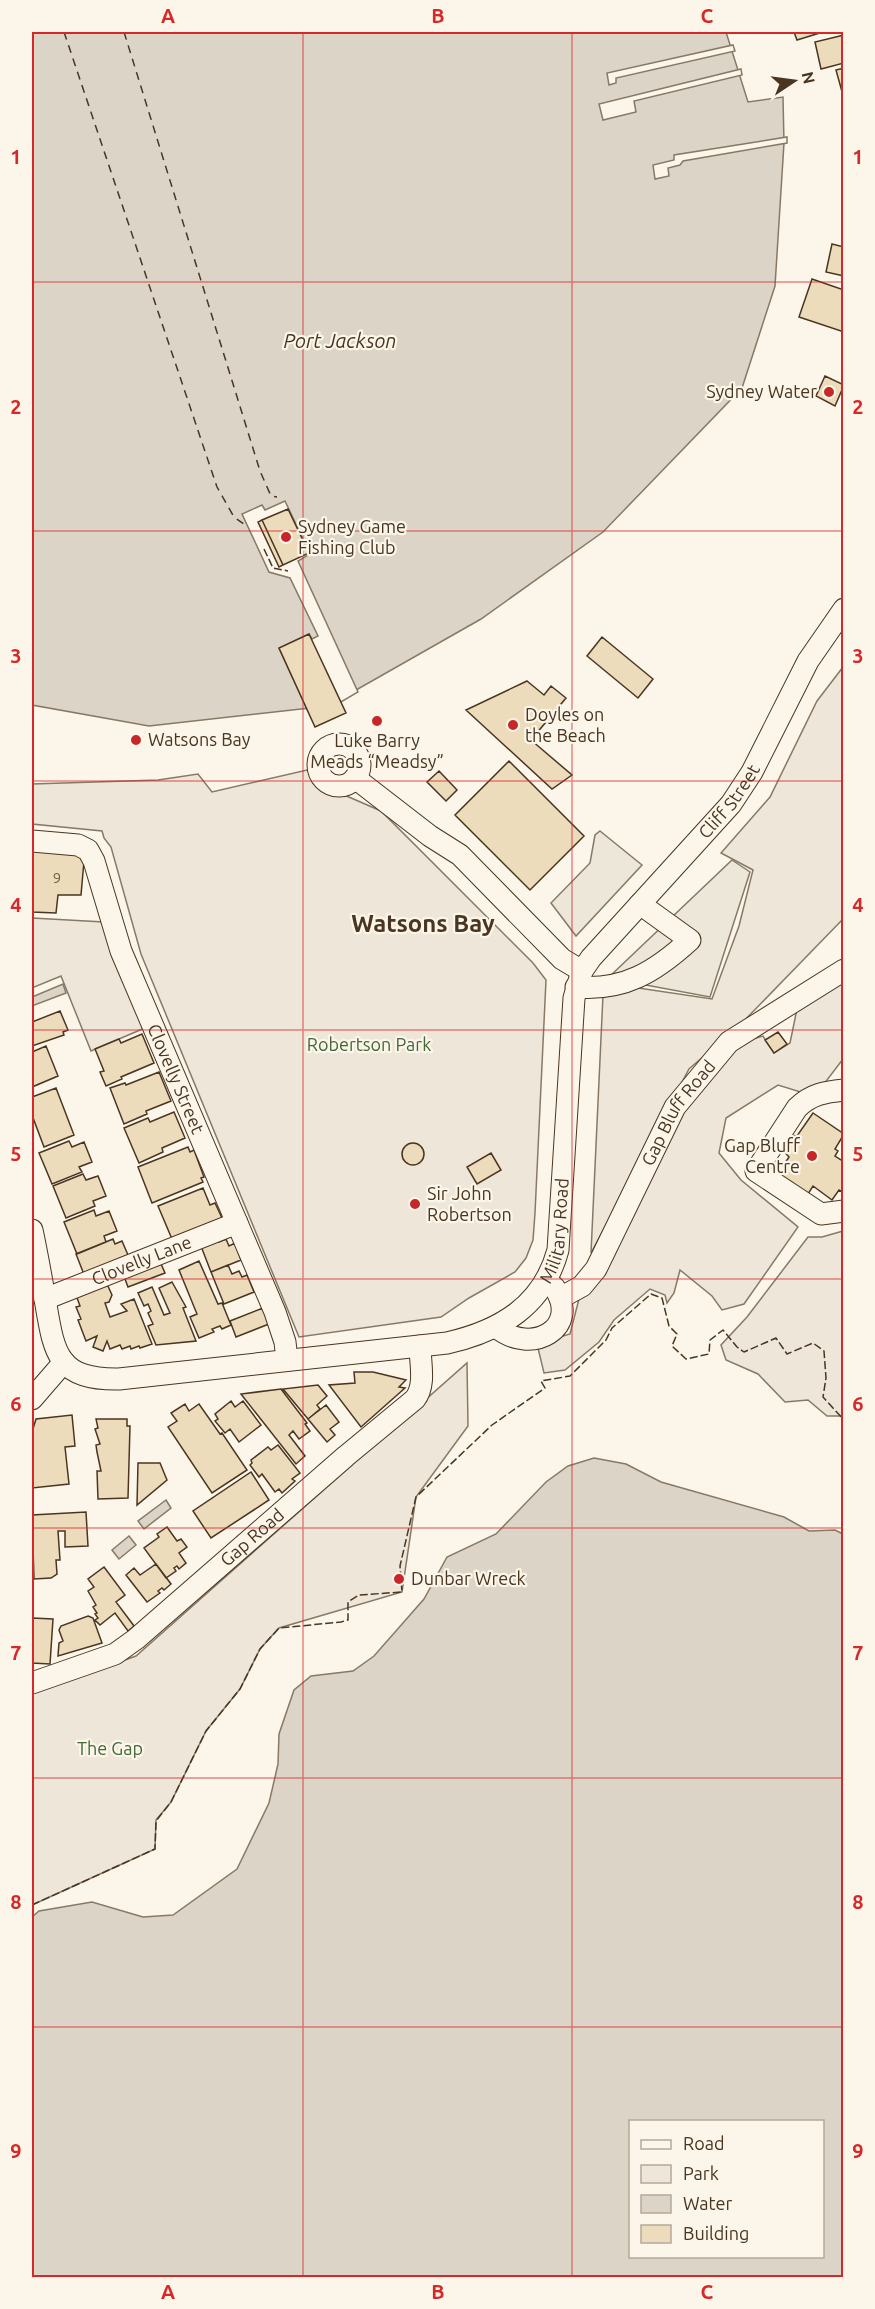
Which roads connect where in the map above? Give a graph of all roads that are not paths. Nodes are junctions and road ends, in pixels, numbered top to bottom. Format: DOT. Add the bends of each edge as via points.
graph roads {
  1 [pos="843,609"];
  2 [pos="355,778"];
  3 [pos="32,841"];
  4 [pos="640,904"];
  5 [pos="843,969"];
  6 [pos="579,979"];
  7 [pos="843,1090"];
  8 [pos="843,1211"];
  9 [pos="237,1223"];
  10 [pos="32,1230"];
  11 [pos="547,1279"];
  12 [pos="560,1298"];
  13 [pos="45,1299"];
  14 [pos="496,1327"];
  15 [pos="420,1346"];
  16 [pos="287,1360"];
  17 [pos="64,1362"];
  18 [pos="32,1399"];
  19 [pos="32,1683"];
  1 -- 4 [label="street, Cliff Street" via="808,661 743,788 718,821"];
  2 -- 6 [label="street" via="460,855"];
  3 -- 9 [label="street, Clovelly Street" via="78,845 88,850 94,861 121,951"];
  4 -- 6 [label="street, Cliff Street" via="591,958"];
  4 -- 6 [label="street" via="690,940 644,976 607,988"];
  5 -- 12 [label="street, Gap Bluff Road" via="729,1042 675,1107 592,1275 578,1289"];
  6 -- 11 [label="street, Military Road" via="560,1236"];
  7 -- 8 [label="street" via="804,1101 756,1171 821,1214"];
  9 -- 13 [label="street, Clovelly Lane"];
  9 -- 16 [label="street, Clovelly Street" via="281,1329"];
  10 -- 13 [label="street"];
  11 -- 12 [label="street"];
  11 -- 14 [label="street, Military Road" via="527,1304"];
  12 -- 14 [label="street" via="560,1318 544,1338 518,1339"];
  13 -- 17 [label="street" via="53,1345"];
  14 -- 15 [label="street, Military Road" via="463,1339"];
  15 -- 16 [label="street, Military Road"];
  15 -- 19 [label="street, Gap Road" via="422,1384 415,1399 115,1654"];
  16 -- 17 [label="street, Military Road" via="112,1379 90,1377"];
  17 -- 18 [label="street"];
}
